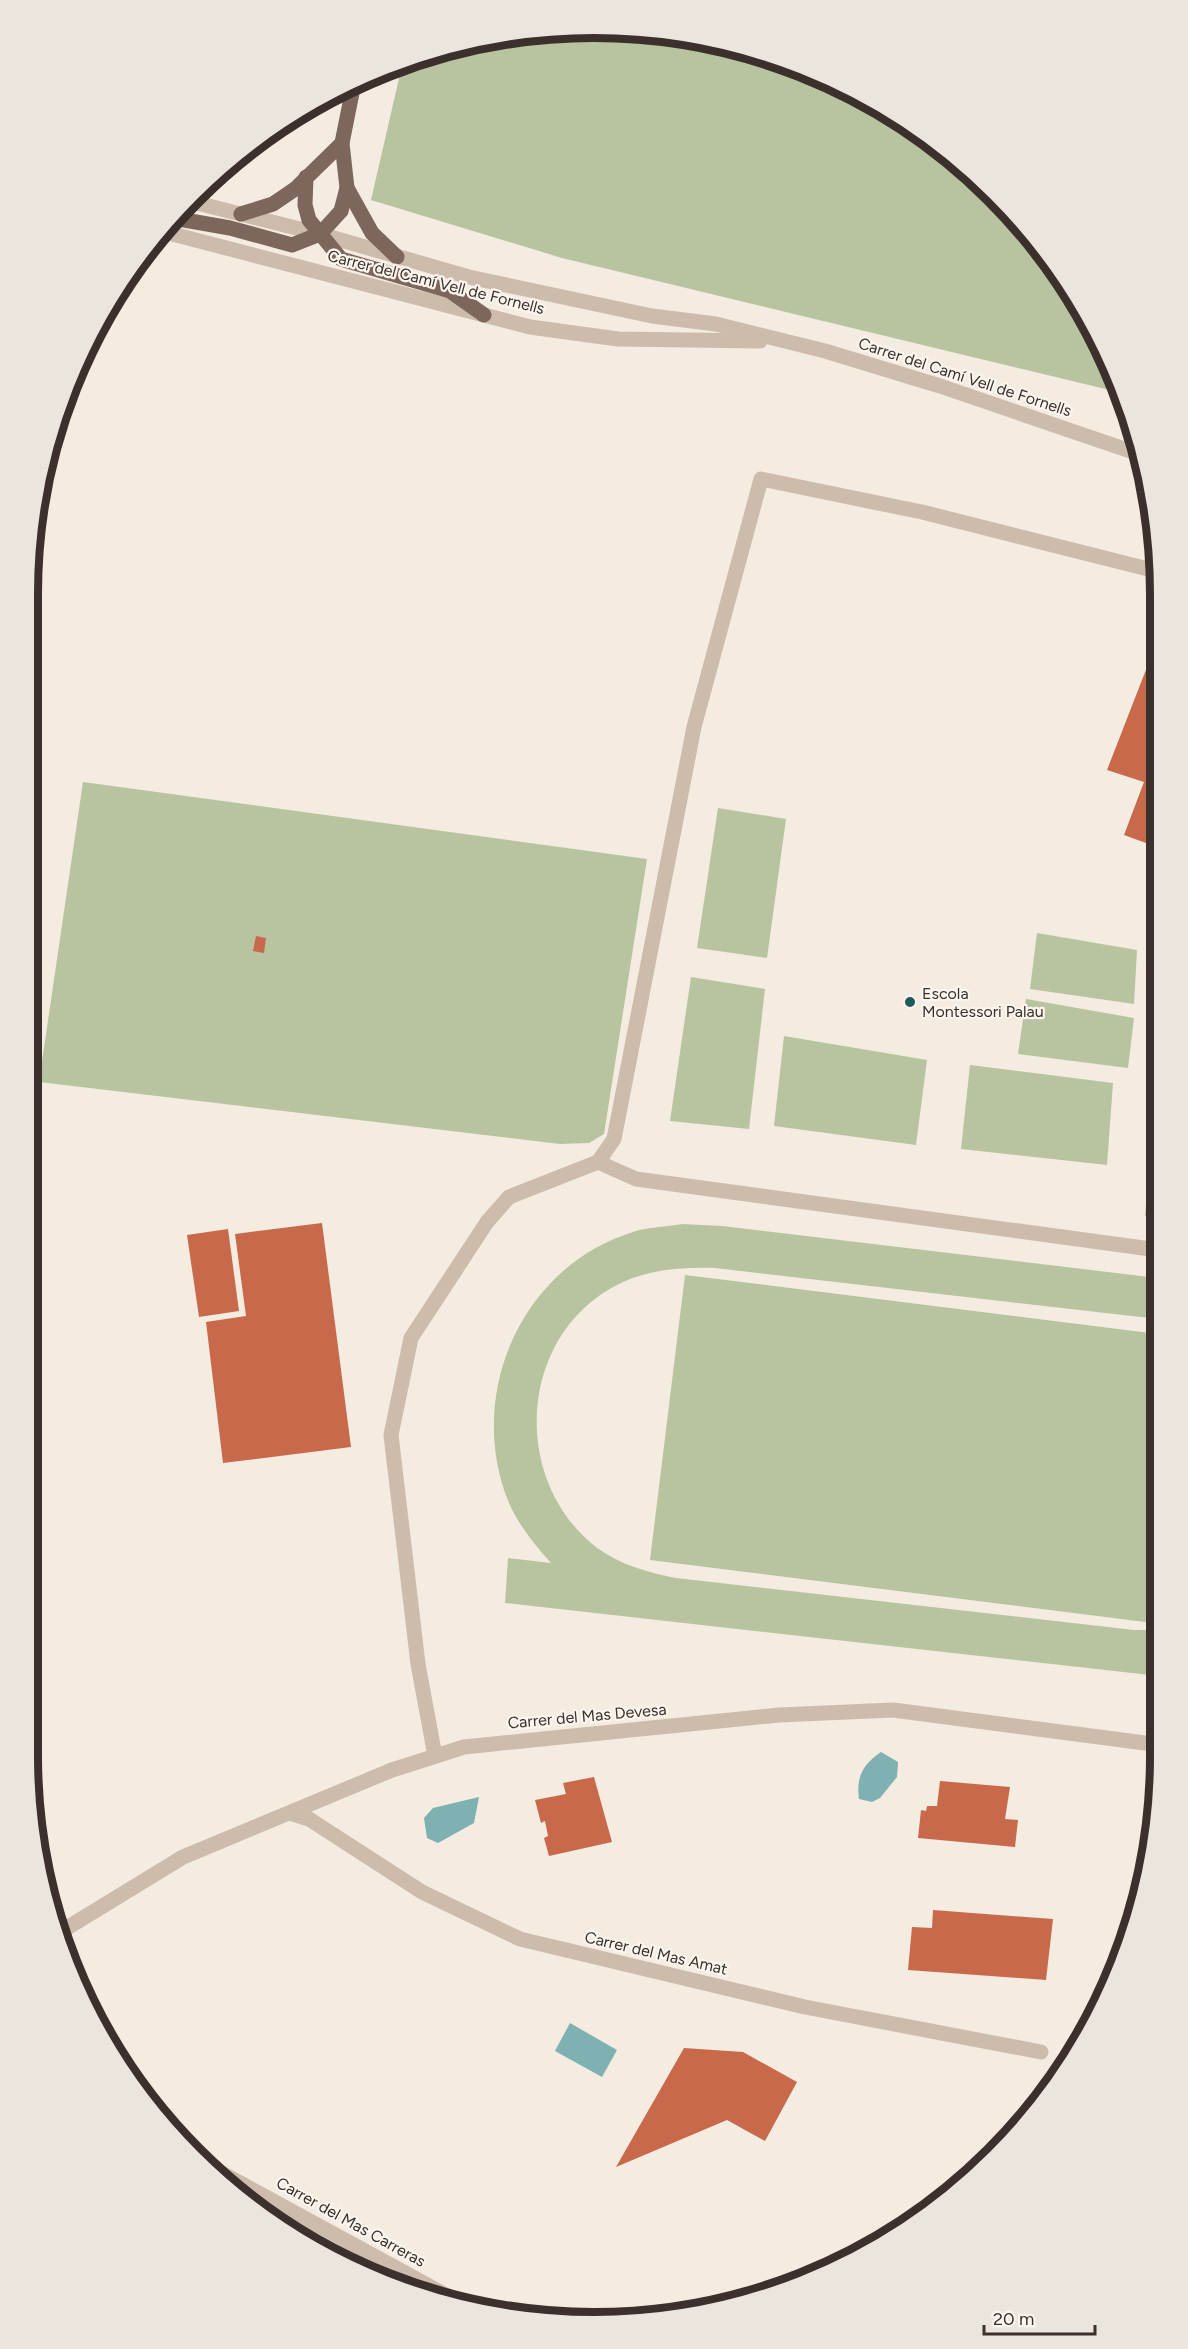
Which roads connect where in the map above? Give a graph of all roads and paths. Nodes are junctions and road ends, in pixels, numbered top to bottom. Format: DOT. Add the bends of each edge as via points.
graph roads {
  1 [pos="352,93"];
  2 [pos="342,143"];
  3 [pos="306,177"];
  4 [pos="347,188"];
  5 [pos="197,203"];
  6 [pos="241,214"];
  7 [pos="183,220"];
  8 [pos="170,233"];
  9 [pos="320,234"];
  10 [pos="397,257"];
  11 [pos="484,315"];
  12 [pos="778,341"];
  13 [pos="1132,452"];
  14 [pos="1149,569"];
  15 [pos="598,1162"];
  16 [pos="1150,1249"];
  17 [pos="1150,1744"];
  18 [pos="435,1756"];
  19 [pos="290,1813"];
  20 [pos="65,1929"];
  21 [pos="1041,2052"];
  22 [pos="236,2181"];
  23 [pos="431,2287"];
  1 -- 2 [label="main road"];
  2 -- 3 [label="main road"];
  2 -- 4 [label="main road"];
  3 -- 6 [label="main road" via="273,204"];
  3 -- 9 [label="main road" via="304,205"];
  4 -- 9 [label="main road" via="341,211"];
  4 -- 10 [label="main road" via="372,233"];
  5 -- 6 [label="street, Carrer del Camí Vell de Fornells"];
  6 -- 9 [label="street, Carrer del Camí Vell de Fornells"];
  7 -- 9 [label="main road" via="292,245"];
  8 -- 11 [label="street, Carrer del Camí Vell de Fornells"];
  9 -- 10 [label="street, Carrer del Camí Vell de Fornells"];
  9 -- 11 [label="main road" via="341,259 450,291"];
  10 -- 12 [label="street, Carrer del Camí Vell de Fornells" via="523,290 652,316 716,324"];
  11 -- 12 [label="street, Carrer del Camí Vell de Fornells" via="530,327 618,339"];
  12 -- 13 [label="street, Carrer del Camí Vell de Fornells" via="888,368"];
  14 -- 15 [label="street" via="922,513 761,479 694,727 614,1139"];
  15 -- 16 [label="street" via="636,1179"];
  15 -- 18 [label="street" via="509,1197 487,1222 411,1338 391,1435 418,1664"];
  17 -- 18 [label="street, Carrer del Mas Devesa" via="893,1710 779,1715 520,1739 464,1747"];
  18 -- 19 [label="street, Carrer del Mas Devesa"];
  19 -- 20 [label="street, Carrer del Mas Devesa" via="183,1857"];
  19 -- 21 [label="street, Carrer del Mas Amat" via="309,1819 422,1892 520,1939 805,2007"];
  22 -- 23 [label="street, Carrer del Mas Carreras"];
}
